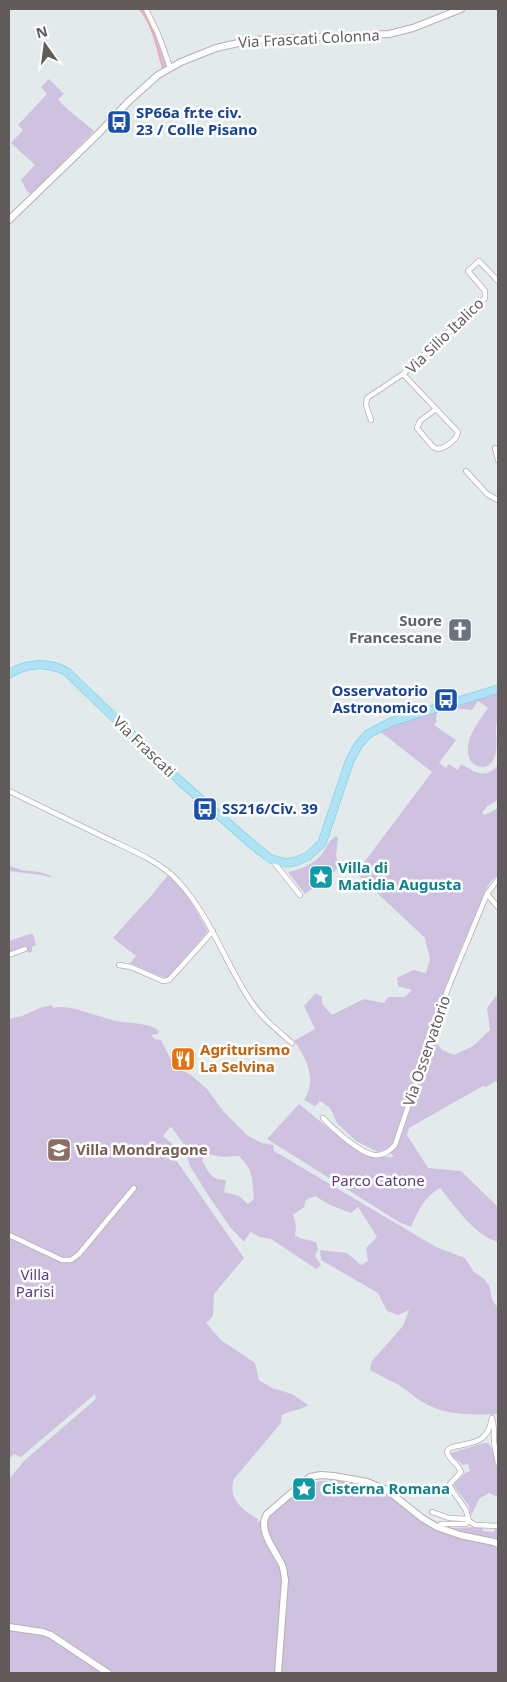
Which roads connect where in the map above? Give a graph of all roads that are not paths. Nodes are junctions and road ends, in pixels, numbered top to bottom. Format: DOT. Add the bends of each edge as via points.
graph roads {
  1 [pos="146,9"];
  2 [pos="461,9"];
  3 [pos="170,67"];
  4 [pos="9,220"];
  5 [pos="498,281"];
  6 [pos="403,374"];
  7 [pos="436,409"];
  8 [pos="371,420"];
  9 [pos="495,448"];
  10 [pos="498,460"];
  11 [pos="466,471"];
  12 [pos="498,500"];
  13 [pos="9,674"];
  14 [pos="498,690"];
  15 [pos="9,791"];
  16 [pos="271,859"];
  17 [pos="498,879"];
  18 [pos="487,894"];
  19 [pos="300,896"];
  20 [pos="498,907"];
  21 [pos="213,931"];
  22 [pos="25,949"];
  23 [pos="9,955"];
  24 [pos="119,965"];
  25 [pos="292,1043"];
  26 [pos="323,1118"];
  27 [pos="134,1188"];
  28 [pos="9,1234"];
  29 [pos="492,1418"];
  30 [pos="498,1418"];
  31 [pos="498,1463"];
  32 [pos="432,1512"];
  33 [pos="469,1520"];
  34 [pos="498,1526"];
  35 [pos="437,1527"];
  36 [pos="498,1544"];
  37 [pos="9,1627"];
  38 [pos="108,1673"];
  39 [pos="278,1673"];
  1 -- 3 [label="street"];
  2 -- 3 [label="street, Via Frascati Colonna" via="389,34 238,42"];
  3 -- 4 [label="street, Via Frascati Colonna" via="128,102"];
  5 -- 6 [label="street, Via Silio Italico" via="479,261 468,271 486,298"];
  6 -- 7 [label="street, Via Silio Italico"];
  6 -- 8 [label="street" via="367,398"];
  7 -- 7 [label="street, Via Silio Italico" via="420,421 417,428 433,447 440,449 458,434"];
  9 -- 10 [label="street"];
  11 -- 12 [label="street" via="487,494"];
  13 -- 16 [label="main road, Via Frascati" via="36,664 54,666 67,672 181,782"];
  14 -- 16 [label="main road" via="394,721 371,732 361,741 350,760 319,846 295,862"];
  15 -- 21 [label="street" via="120,844 162,868 182,886"];
  16 -- 19 [label="street, Via Frascati"];
  17 -- 18 [label="street, Via Osservatorio"];
  18 -- 20 [label="street"];
  18 -- 26 [label="street, Via Osservatorio" via="448,988 395,1145 384,1154 369,1153"];
  21 -- 24 [label="street" via="169,980 163,981"];
  21 -- 25 [label="street" via="252,1003"];
  22 -- 23 [label="street"];
  27 -- 28 [label="street" via="71,1260 58,1259"];
  29 -- 30 [label="street"];
  29 -- 31 [label="street"];
  29 -- 33 [label="street" via="489,1432 483,1438 447,1450 448,1457 461,1472 450,1487"];
  32 -- 33 [label="street"];
  33 -- 34 [label="street" via="475,1525"];
  33 -- 35 [label="street" via="466,1524 441,1524"];
  35 -- 36 [label="street"];
  35 -- 39 [label="street" via="387,1490 367,1482 321,1475 310,1477 267,1514 264,1518 265,1532 283,1567 285,1580"];
  37 -- 38 [label="street" via="51,1635"];
}
